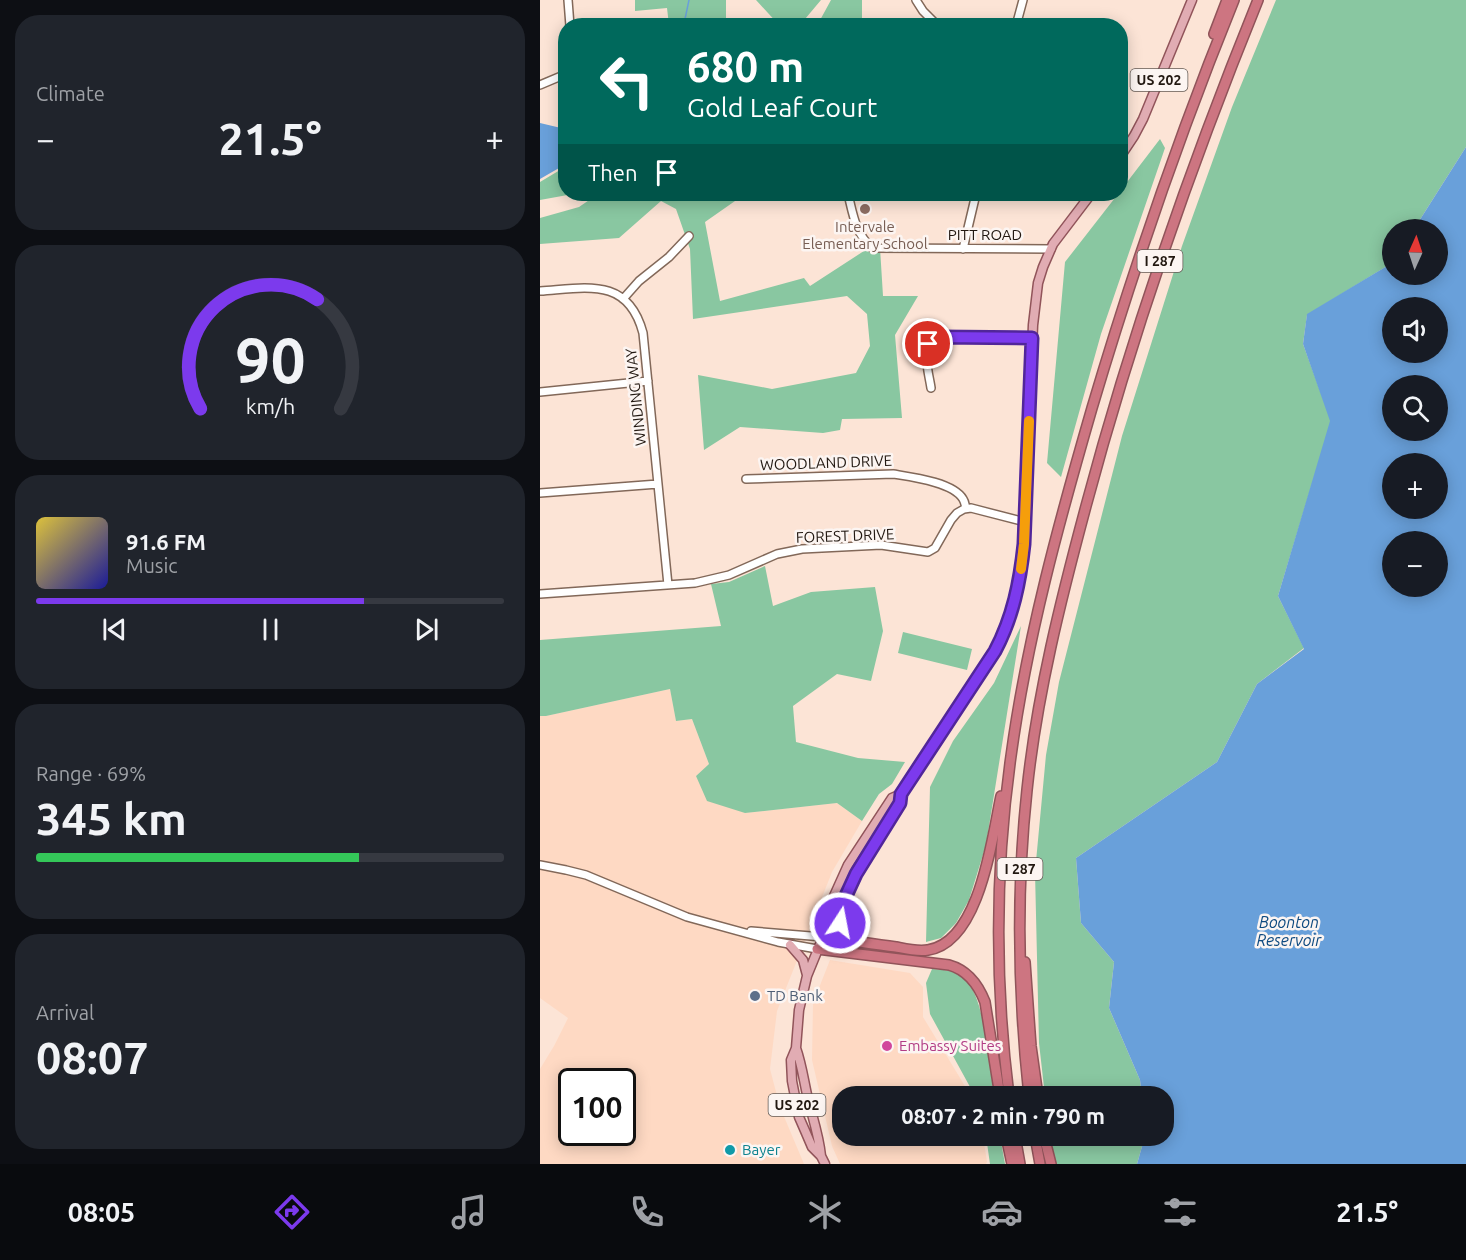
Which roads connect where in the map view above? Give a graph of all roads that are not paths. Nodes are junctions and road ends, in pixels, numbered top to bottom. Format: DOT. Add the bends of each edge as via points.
graph roads {
  1 [pos="568,0"];
  2 [pos="916,0"];
  3 [pos="1023,0"];
  4 [pos="1192,0"];
  5 [pos="1227,0"];
  6 [pos="1234,0"];
  7 [pos="1258,0"];
  8 [pos="569,18"];
  9 [pos="930,18"];
  10 [pos="1018,18"];
  11 [pos="558,78"];
  12 [pos="540,85"];
  13 [pos="1195,100"];
  14 [pos="1128,143"];
  15 [pos="850,201"];
  16 [pos="974,201"];
  17 [pos="1086,201"];
  18 [pos="688,236"];
  19 [pos="963,249"];
  20 [pos="1050,249"];
  21 [pos="540,291"];
  22 [pos="623,299"];
  23 [pos="1032,338"];
  24 [pos="648,381"];
  25 [pos="931,388"];
  26 [pos="540,392"];
  27 [pos="746,479"];
  28 [pos="658,484"];
  29 [pos="540,492"];
  30 [pos="966,508"];
  31 [pos="1025,522"];
  32 [pos="668,585"];
  33 [pos="540,594"];
  34 [pos="1015,729"];
  35 [pos="901,794"];
  36 [pos="540,865"];
  37 [pos="1019,901"];
  38 [pos="839,911"];
  39 [pos="737,930"];
  40 [pos="823,937"];
  41 [pos="861,942"];
  42 [pos="790,945"];
  43 [pos="817,949"];
  44 [pos="807,976"];
  45 [pos="998,1086"];
  46 [pos="1008,1086"];
  47 [pos="1028,1086"];
  48 [pos="1037,1086"];
  49 [pos="1008,1146"];
  50 [pos="1017,1146"];
  51 [pos="1037,1146"];
  52 [pos="1046,1146"];
  53 [pos="823,1160"];
  54 [pos="1012,1164"];
  55 [pos="1020,1164"];
  56 [pos="1040,1164"];
  57 [pos="1051,1164"];
  1 -- 8 [label="street"];
  2 -- 9 [label="street"];
  3 -- 10 [label="street"];
  4 -- 14 [label="main road, US 202" via="1143,119"];
  5 -- 13 [label="highway"];
  6 -- 13 [label="highway, I 287"];
  7 -- 37 [label="highway, I 287" via="1158,268 1080,528 1036,722"];
  11 -- 12 [label="street"];
  13 -- 34 [label="highway, I 287" via="1120,315 1091,413 1046,578"];
  15 -- 19 [label="street, PITT ROAD" via="855,226 872,248"];
  16 -- 19 [label="street"];
  17 -- 20 [label="main road, US 202"];
  18 -- 22 [label="street"];
  19 -- 20 [label="street, PITT ROAD"];
  20 -- 23 [label="main road, US 202" via="1038,283"];
  21 -- 22 [label="street" via="594,287"];
  22 -- 24 [label="street, WINDING WAY" via="641,325"];
  23 -- 25 [label="street" via="934,338 927,352"];
  23 -- 31 [label="main road, US 202"];
  24 -- 26 [label="street"];
  24 -- 28 [label="street, WINDING WAY"];
  27 -- 30 [label="street, WOODLAND DRIVE" via="893,474 950,488 963,498"];
  28 -- 29 [label="street"];
  28 -- 32 [label="street, WINDING WAY"];
  30 -- 31 [label="street"];
  30 -- 32 [label="street, FOREST DRIVE" via="951,520 932,551 881,545 790,550 721,578"];
  31 -- 35 [label="main road, US 202" via="1018,586 1003,636"];
  32 -- 33 [label="street, FOREST DRIVE"];
  34 -- 41 [label="highway" via="985,871 962,927 946,943 929,950"];
  34 -- 46 [label="highway, I 287" via="999,900 1000,986"];
  35 -- 38 [label="main road, US 202" via="900,803 856,874"];
  35 -- 40 [label="main road, US 202" via="892,798 848,865 830,905"];
  36 -- 39 [label="street" via="586,875 687,917"];
  37 -- 47 [label="highway, I 287"];
  37 -- 48 [label="highway"];
  38 -- 40 [label="main road, US 202"];
  38 -- 41 [label="highway" via="844,932"];
  39 -- 40 [label="street"];
  39 -- 42 [label="street"];
  40 -- 41 [label="highway"];
  40 -- 43 [label="main road, US 202"];
  42 -- 43 [label="street"];
  42 -- 44 [label="main road" via="803,960"];
  43 -- 44 [label="main road, US 202"];
  43 -- 45 [label="highway" via="949,965 965,973 985,1002"];
  44 -- 53 [label="main road, US 202" via="796,1048"];
  49 -- 54 [label="highway"];
  50 -- 55 [label="highway"];
  51 -- 56 [label="highway"];
  52 -- 57 [label="highway"];
}
